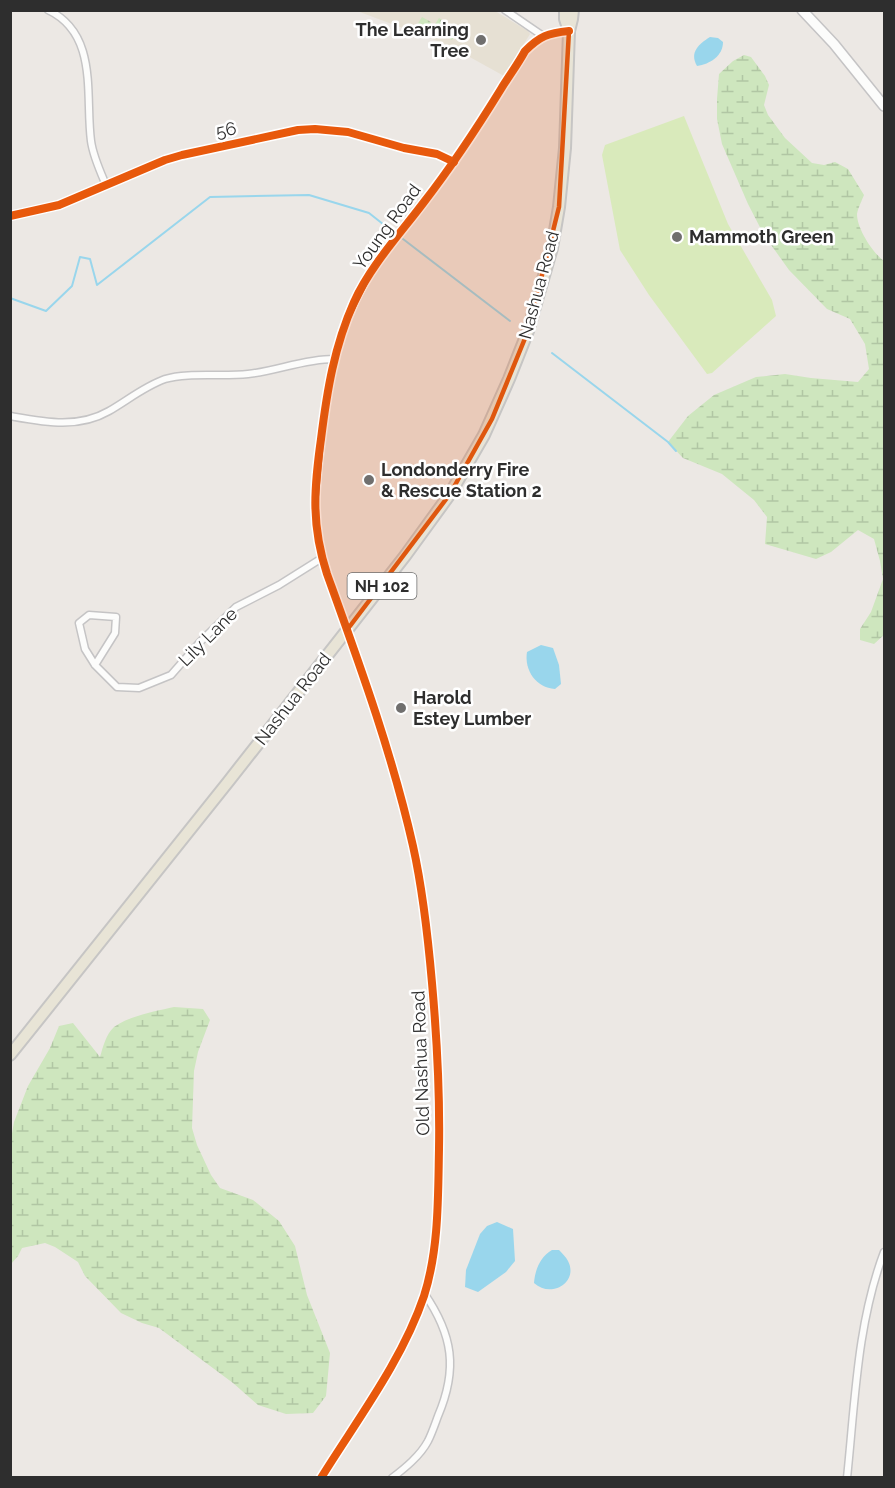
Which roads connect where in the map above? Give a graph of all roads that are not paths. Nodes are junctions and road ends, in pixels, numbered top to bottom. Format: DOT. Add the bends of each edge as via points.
graph roads {
  1 [pos="48,10"];
  2 [pos="505,10"];
  3 [pos="564,10"];
  4 [pos="573,10"];
  5 [pos="802,10"];
  6 [pos="569,32"];
  7 [pos="543,36"];
  8 [pos="885,105"];
  9 [pos="454,162"];
  10 [pos="106,185"];
  11 [pos="10,216"];
  12 [pos="334,359"];
  13 [pos="10,417"];
  14 [pos="322,558"];
  15 [pos="347,630"];
  16 [pos="95,665"];
  17 [pos="10,1056"];
  18 [pos="885,1252"];
  19 [pos="424,1293"];
  20 [pos="321,1478"];
  21 [pos="392,1478"];
  22 [pos="847,1478"];
  1 -- 10 [label="street" via="68,24 82,45 92,149"];
  2 -- 7 [label="street"];
  3 -- 6 [label="main road, Nashua Road / NH 102"];
  4 -- 6 [label="main road, Nashua Road / NH 102"];
  5 -- 8 [label="main road"];
  6 -- 7 [label="street"];
  6 -- 15 [label="main road, Nashua Road / NH 102" via="560,199 552,248 528,331 492,419 450,494"];
  7 -- 9 [label="street, Young Road" via="525,51"];
  9 -- 10 [label="street, 56" via="437,154 348,132 298,130 182,155"];
  9 -- 12 [label="street, Young Road" via="363,285 348,315"];
  10 -- 11 [label="street, 56" via="58,205"];
  12 -- 13 [label="street" via="247,374 171,378 104,414 79,422"];
  12 -- 14 [label="street, Young Road" via="315,499 316,533"];
  14 -- 15 [label="street, Young Road"];
  14 -- 16 [label="street, Lily Lane" via="236,607 171,675 139,688 117,687"];
  15 -- 17 [label="main road, Nashua Road / NH 102"];
  15 -- 19 [label="street, Old Nashua Road" via="401,798 420,880 429,947 439,1126 436,1229"];
  16 -- 16 [label="street, Lily Lane" via="85,649 79,623 89,615 116,617 115,633"];
  18 -- 22 [label="street" via="865,1321"];
  19 -- 20 [label="street, Old Nashua Road" via="400,1351"];
  19 -- 21 [label="street" via="442,1323 449,1352 449,1386 428,1442"];
}
